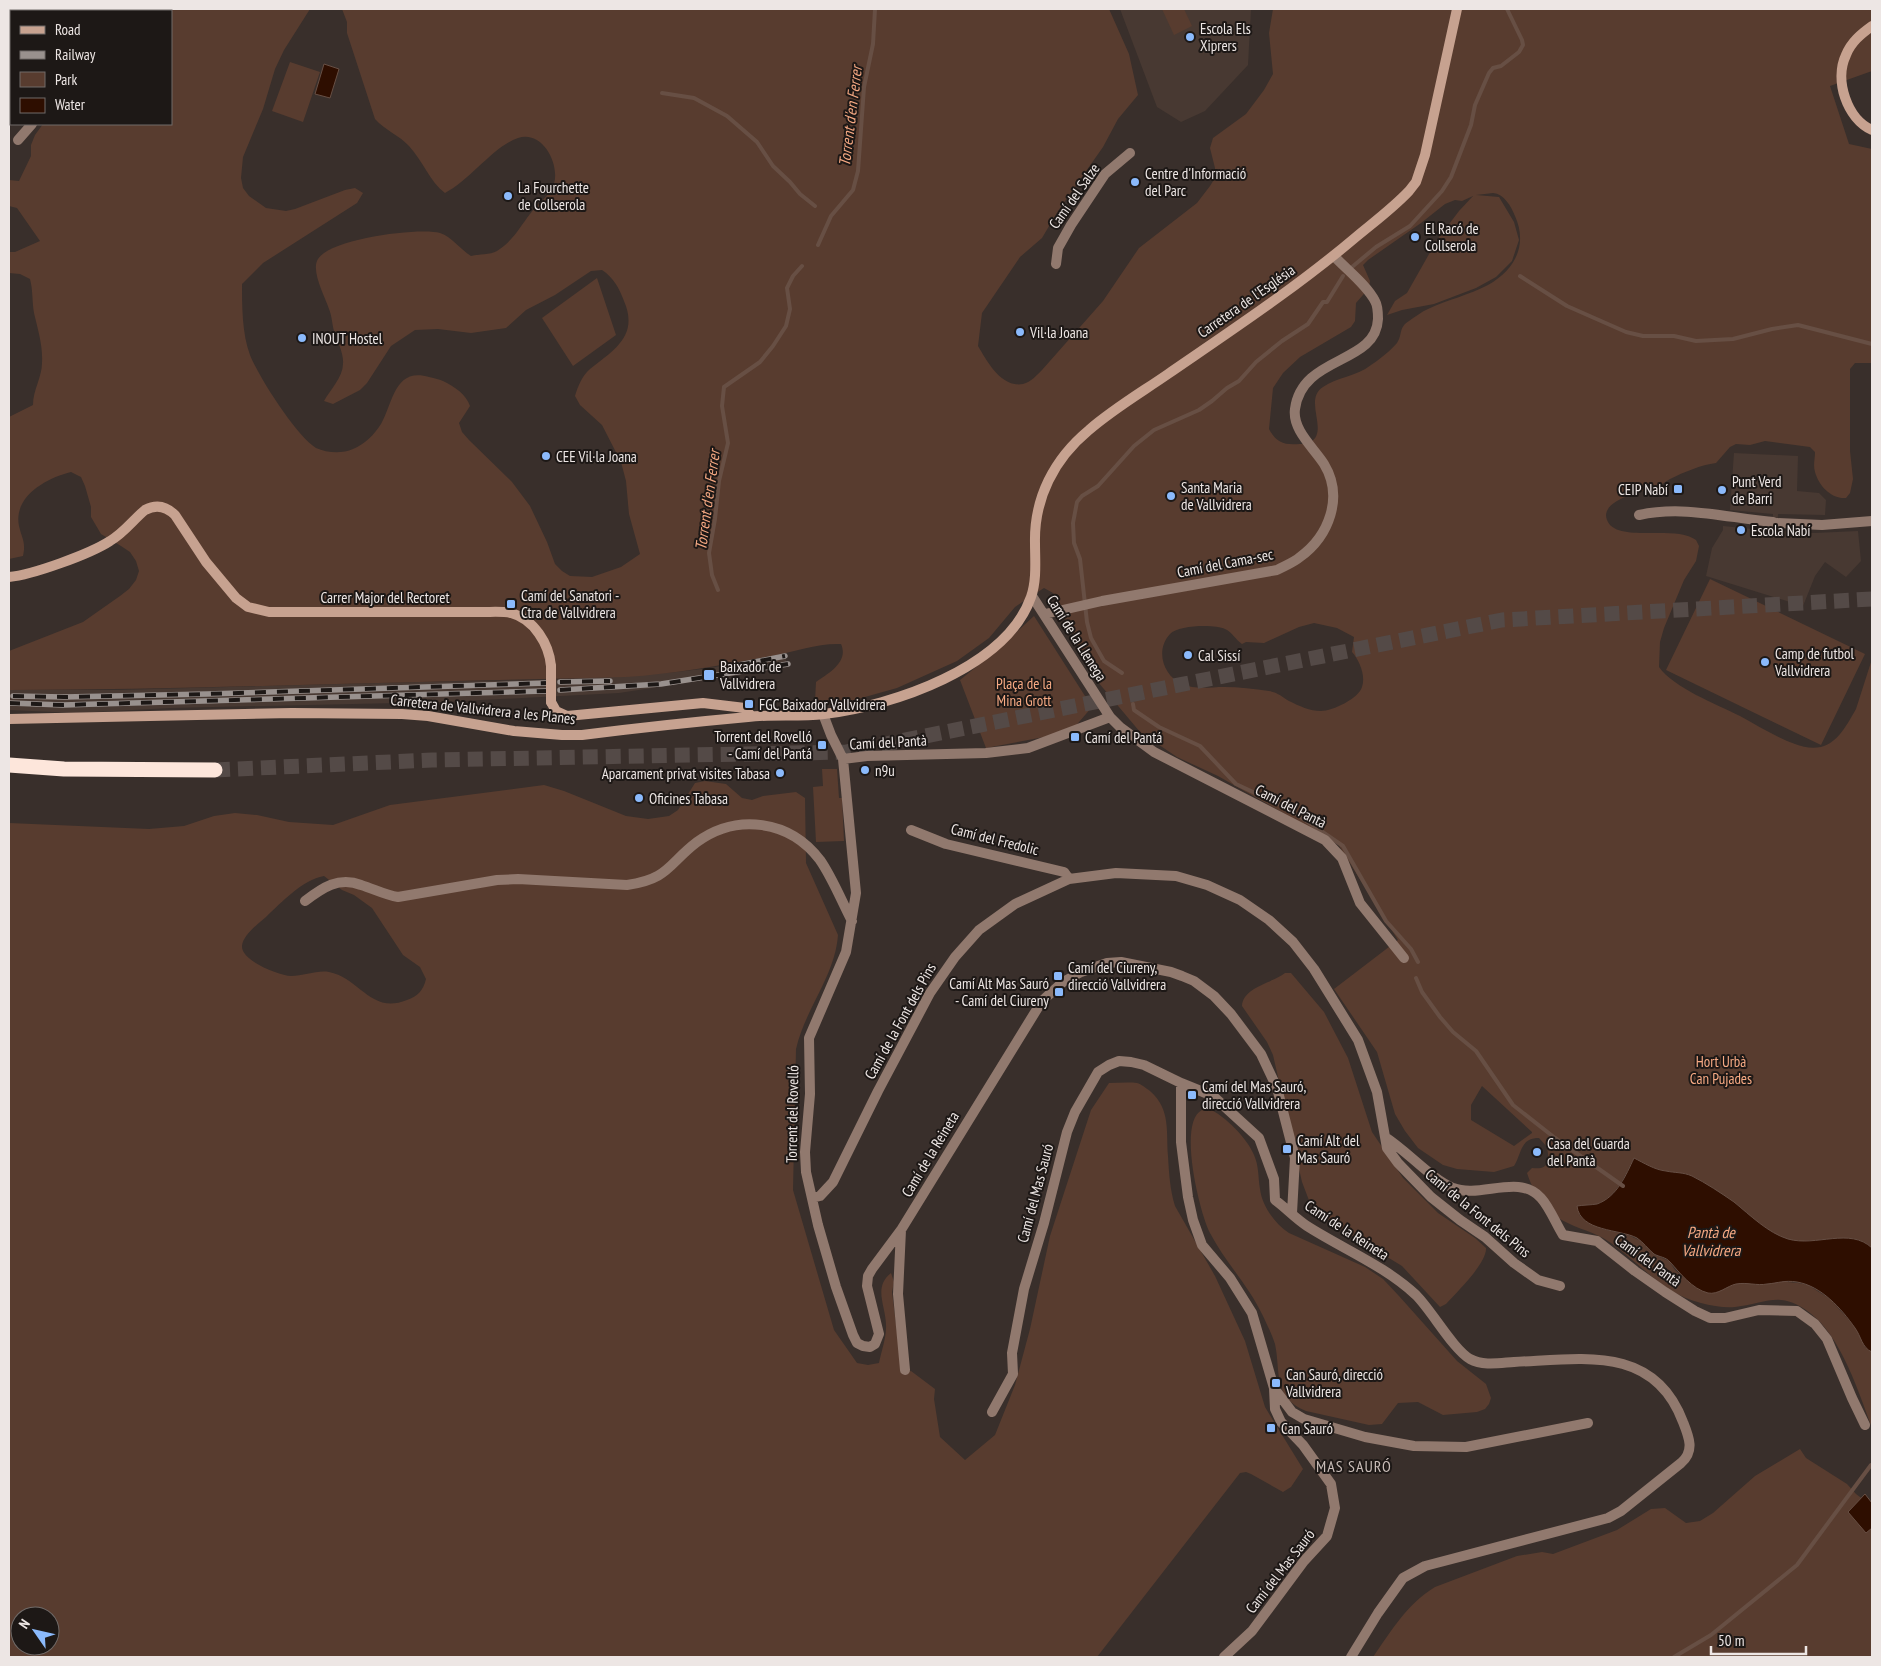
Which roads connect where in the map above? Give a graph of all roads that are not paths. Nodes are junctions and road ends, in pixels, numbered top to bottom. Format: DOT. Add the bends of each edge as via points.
graph roads {
  1 [pos="1457,9"];
  2 [pos="1872,26"];
  3 [pos="31,125"];
  4 [pos="1872,130"];
  5 [pos="18,140"];
  6 [pos="1130,152"];
  7 [pos="1334,256"];
  8 [pos="1056,264"];
  9 [pos="1639,515"];
  10 [pos="1872,521"];
  11 [pos="9,577"];
  12 [pos="1032,596"];
  13 [pos="1045,614"];
  14 [pos="823,714"];
  15 [pos="751,716"];
  16 [pos="1110,717"];
  17 [pos="9,719"];
  18 [pos="843,759"];
  19 [pos="9,765"];
  20 [pos="215,770"];
  21 [pos="911,830"];
  22 [pos="1070,879"];
  23 [pos="305,901"];
  24 [pos="852,921"];
  25 [pos="1404,958"];
  26 [pos="1181,1083"];
  27 [pos="1384,1137"];
  28 [pos="812,1198"];
  29 [pos="1292,1213"];
  30 [pos="901,1230"];
  31 [pos="1560,1286"];
  32 [pos="905,1370"];
  33 [pos="1274,1388"];
  34 [pos="992,1412"];
  35 [pos="1588,1422"];
  36 [pos="1865,1425"];
  37 [pos="1224,1657"];
  38 [pos="1351,1657"];
  1 -- 7 [label="main road, Carretera de l'Església" via="1425,155 1416,182 1402,199"];
  2 -- 4 [label="main road" via="1848,49 1842,75 1850,111 1861,124"];
  3 -- 5 [label="street"];
  6 -- 8 [label="street, Camí del Salze" via="1105,174 1071,225 1058,248"];
  7 -- 12 [label="main road, Carretera de l'Església" via="1106,417 1072,446 1049,479 1037,508"];
  7 -- 13 [label="street, Camí del Cama-sec" via="1376,302 1378,323 1374,336 1366,345 1320,370 1297,398 1294,411 1298,426 1332,479 1335,496 1330,521 1317,542 1300,558 1276,570"];
  9 -- 10 [label="street" via="1714,513 1775,523 1822,525"];
  11 -- 15 [label="main road, Carrer Major del Rectoret, bridge" via="50,566 102,546 145,510 161,506 174,515 206,562 236,598 248,607 268,612 512,614 532,626 542,639 551,666 551,702 556,711 567,716 703,703 745,708"];
  12 -- 13 [label="street, Camí de la Llenega"];
  12 -- 14 [label="main road, Carretera de Vallvidrera a les Planes" via="1018,622 999,643 937,683 888,701"];
  13 -- 16 [label="street, Camí de la Llenega"];
  14 -- 15 [label="main road, Carretera de Vallvidrera a les Planes"];
  14 -- 18 [label="street, Torrent del Rovelló"];
  15 -- 17 [label="main road, Carretera de Vallvidrera a les Planes" via="562,736 402,714"];
  16 -- 18 [label="street, Camí del Pantà" via="1028,748"];
  16 -- 25 [label="street, Camí del Pantà" via="1154,752 1325,840 1342,858 1360,903"];
  18 -- 24 [label="street, Torrent del Rovelló" via="856,893"];
  19 -- 20 [label="highway" via="64,769"];
  21 -- 22 [label="street, Camí del Fredolic" via="946,844 1064,872"];
  22 -- 27 [label="street, Camí de la Font dels Pins" via="1116,873 1183,877 1240,900 1269,920 1304,955 1358,1040 1377,1092"];
  22 -- 28 [label="street, Camí de la Font dels Pins" via="1015,904 997,916 979,930 955,957 919,1012 833,1182 820,1196"];
  23 -- 24 [label="street" via="330,884 346,882 398,897 497,880 642,883 666,872 707,835 729,826 750,823 779,830 808,846 820,861"];
  24 -- 28 [label="street, Torrent del Rovelló" via="846,952 808,1038 810,1094 805,1152"];
  26 -- 29 [label="street, Camí del Mas Sauró" via="1214,1096 1259,1138 1274,1178 1275,1200"];
  26 -- 33 [label="street, Camí del Mas Sauró" via="1181,1142 1193,1220 1202,1244 1230,1278 1252,1313"];
  26 -- 34 [label="street, Camí del Mas Sauró" via="1144,1065 1119,1061 1098,1072 1086,1091 1066,1132 1024,1289 1012,1353 1013,1374"];
  27 -- 31 [label="street, Camí de la Font dels Pins" via="1386,1148 1398,1163 1438,1204 1538,1280"];
  27 -- 36 [label="street, Camí del Pantà" via="1451,1187 1468,1191 1526,1188 1541,1198 1563,1235 1597,1240 1665,1292 1710,1318 1759,1310 1798,1310 1827,1339"];
  28 -- 30 [label="street, Torrent del Rovelló" via="850,1327 863,1346 875,1344 879,1334 867,1286 868,1276"];
  29 -- 30 [label="street, Camí de la Reineta" via="1296,1166 1294,1147 1277,1088 1260,1054 1223,1005 1194,981 1171,972 1121,962 1106,963 1081,972 1042,1001"];
  29 -- 38 [label="street, Camí de la Reineta" via="1305,1225 1416,1295 1462,1353 1472,1360 1483,1364 1606,1360 1630,1366 1648,1376 1671,1396 1690,1441 1688,1455 1681,1464 1608,1518 1425,1566 1404,1578"];
  30 -- 32 [label="street, Camí de la Reineta" via="898,1294"];
  33 -- 35 [label="street" via="1292,1412 1304,1419 1365,1437 1414,1446 1466,1447"];
  33 -- 37 [label="street, Camí del Mas Sauró" via="1274,1409 1332,1484 1335,1508 1327,1536 1304,1561 1252,1631"];
}
